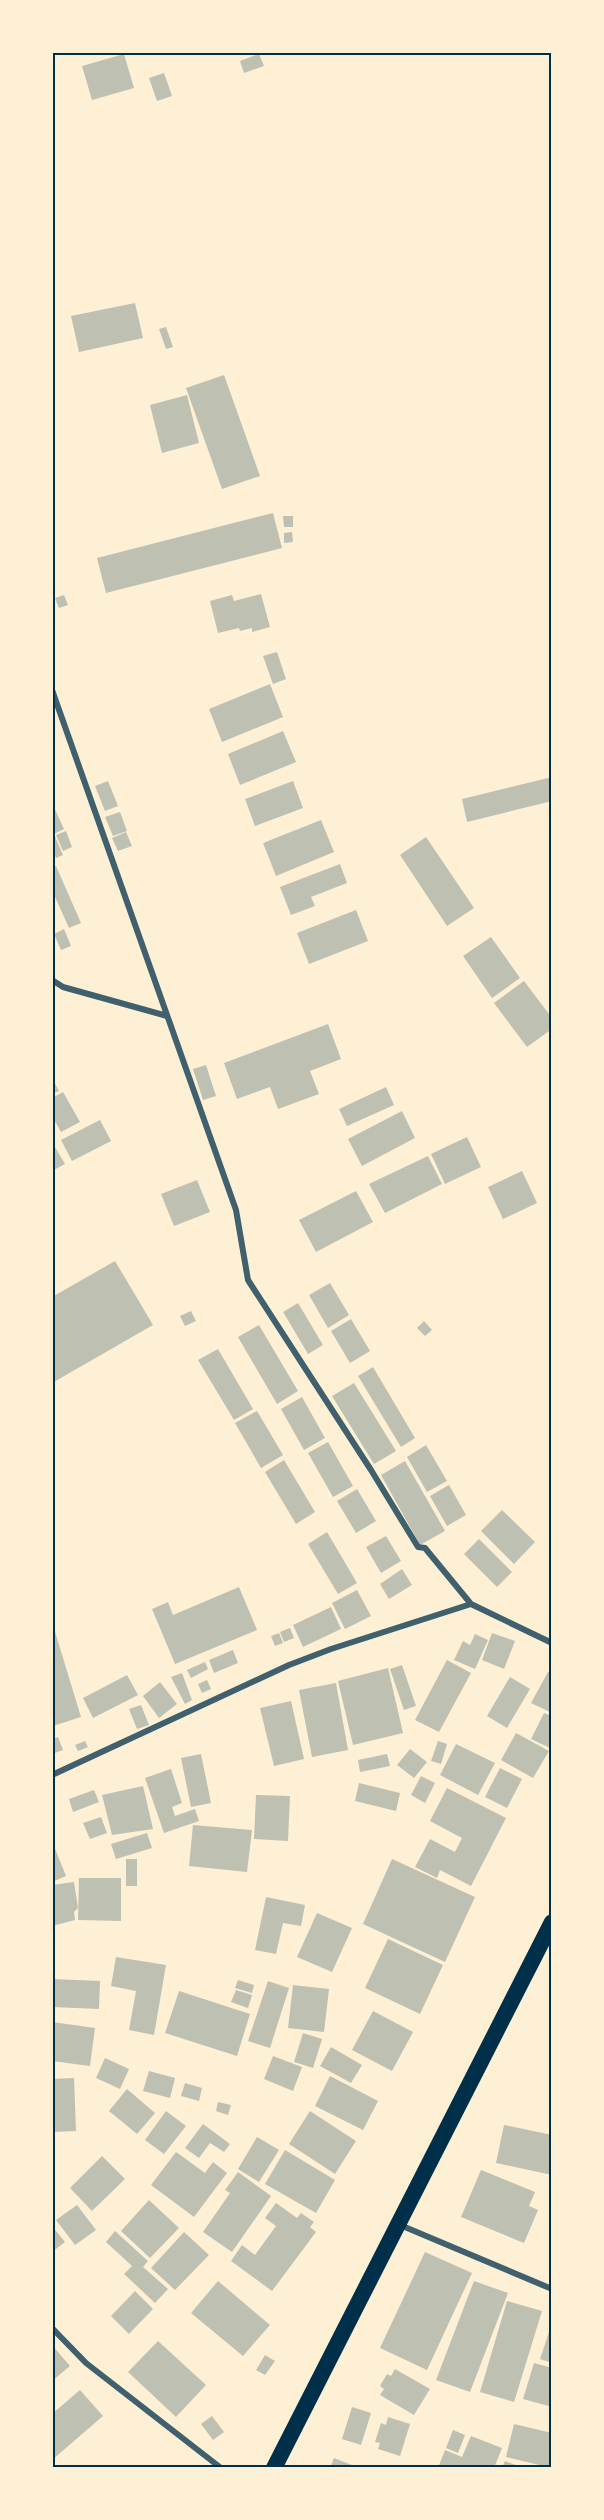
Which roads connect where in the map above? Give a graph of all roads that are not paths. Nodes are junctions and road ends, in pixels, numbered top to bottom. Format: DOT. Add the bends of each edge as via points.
graph roads {
  1 [pos="52,690"];
  2 [pos="52,980"];
  3 [pos="166,1016"];
  4 [pos="471,1604"];
  5 [pos="552,1643"];
  6 [pos="52,1775"];
  7 [pos="552,1922"];
  8 [pos="396,2224"];
  9 [pos="552,2289"];
  10 [pos="52,2328"];
  11 [pos="221,2468"];
  12 [pos="274,2468"];
  1 -- 3 [label="street"];
  2 -- 3 [label="street" via="63,987"];
  3 -- 4 [label="street" via="236,1210 248,1280 418,1547 425,1548"];
  4 -- 5 [label="street"];
  4 -- 6 [label="street" via="290,1665"];
  7 -- 8 [label="highway"];
  8 -- 9 [label="street"];
  8 -- 12 [label="highway"];
  10 -- 11 [label="street" via="86,2363"];
}
